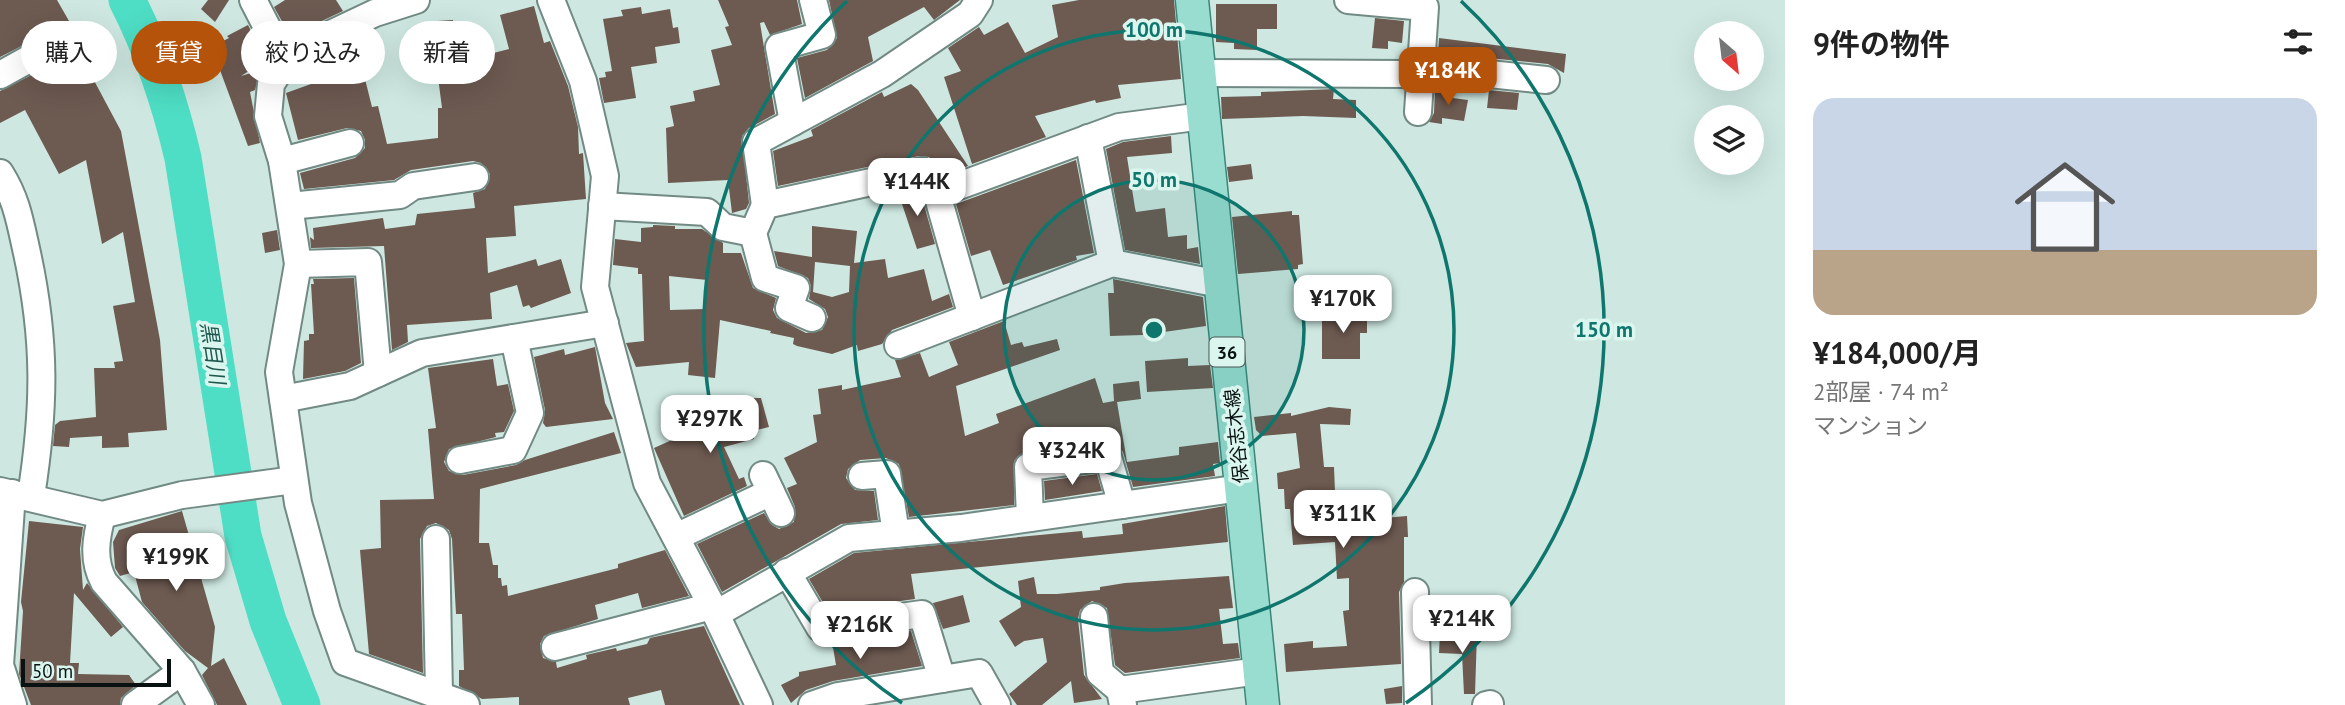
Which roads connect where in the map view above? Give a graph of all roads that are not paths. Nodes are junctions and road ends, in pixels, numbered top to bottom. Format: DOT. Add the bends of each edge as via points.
graph roads {
  1 [pos="254,0"];
  2 [pos="416,0"];
  3 [pos="551,0"];
  4 [pos="813,0"];
  5 [pos="979,0"];
  6 [pos="1192,0"];
  7 [pos="1348,0"];
  8 [pos="264,21"];
  9 [pos="361,21"];
  10 [pos="21,63"];
  11 [pos="1420,70"];
  12 [pos="1200,73"];
  13 [pos="0,75"];
  14 [pos="1546,80"];
  15 [pos="271,84"];
  16 [pos="1418,111"];
  17 [pos="1203,116"];
  18 [pos="793,122"];
  19 [pos="1088,138"];
  20 [pos="350,143"];
  21 [pos="282,161"];
  22 [pos="0,173"];
  23 [pos="475,177"];
  24 [pos="937,194"];
  25 [pos="765,205"];
  26 [pos="290,206"];
  27 [pos="602,206"];
  28 [pos="753,233"];
  29 [pos="1112,263"];
  30 [pos="298,264"];
  31 [pos="1220,284"];
  32 [pos="972,317"];
  33 [pos="812,318"];
  34 [pos="605,323"];
  35 [pos="514,338"];
  36 [pos="898,345"];
  37 [pos="378,373"];
  38 [pos="283,399"];
  39 [pos="460,460"];
  40 [pos="862,476"];
  41 [pos="288,481"];
  42 [pos="1241,488"];
  43 [pos="14,494"];
  44 [pos="772,494"];
  45 [pos="1122,505"];
  46 [pos="102,515"];
  47 [pos="1030,518"];
  48 [pos="896,534"];
  49 [pos="676,537"];
  50 [pos="436,538"];
  51 [pos="787,572"];
  52 [pos="1415,592"];
  53 [pos="714,610"];
  54 [pos="1094,617"];
  55 [pos="555,647"];
  56 [pos="0,665"];
  57 [pos="182,671"];
  58 [pos="1259,671"];
  59 [pos="942,679"];
  60 [pos="439,695"];
  61 [pos="1121,697"];
  62 [pos="13,705"];
  63 [pos="135,705"];
  64 [pos="201,705"];
  65 [pos="466,705"];
  66 [pos="759,705"];
  67 [pos="812,705"];
  68 [pos="997,705"];
  69 [pos="1263,705"];
  70 [pos="1418,705"];
  1 -- 8 [label="street"];
  2 -- 9 [label="street"];
  3 -- 27 [label="street" via="583,81 605,176"];
  4 -- 18 [label="street" via="822,35 779,47"];
  5 -- 18 [label="street" via="971,14 882,74"];
  6 -- 12 [label="main road, 保谷志木線 / 36"];
  7 -- 11 [label="street" via="1425,7"];
  10 -- 13 [label="street"];
  11 -- 12 [label="street" via="1405,74"];
  11 -- 14 [label="street"];
  11 -- 16 [label="street"];
  12 -- 17 [label="main road, 保谷志木線 / 36"];
  15 -- 21 [label="street" via="268,116"];
  17 -- 19 [label="street" via="1119,127"];
  17 -- 31 [label="main road, 保谷志木線 / 36"];
  18 -- 25 [label="street" via="756,142"];
  19 -- 24 [label="street"];
  19 -- 29 [label="street"];
  20 -- 21 [label="street"];
  21 -- 26 [label="street"];
  22 -- 43 [label="street" via="15,197 38,304 44,385 41,429"];
  23 -- 26 [label="street" via="413,186 400,195"];
  24 -- 25 [label="street" via="922,171"];
  24 -- 32 [label="street"];
  25 -- 28 [label="street"];
  26 -- 30 [label="street"];
  27 -- 28 [label="street" via="707,212 723,227"];
  27 -- 34 [label="street" via="595,286"];
  28 -- 33 [label="street" via="765,278 796,288 789,309"];
  29 -- 31 [label="street"];
  29 -- 32 [label="street"];
  30 -- 37 [label="street" via="368,262"];
  30 -- 38 [label="street" via="279,372"];
  31 -- 42 [label="main road, 保谷志木線 / 36"];
  32 -- 36 [label="street"];
  34 -- 35 [label="street"];
  34 -- 49 [label="street" via="647,484"];
  35 -- 37 [label="street" via="422,353"];
  35 -- 39 [label="street" via="530,413 513,450"];
  37 -- 38 [label="street" via="350,386"];
  38 -- 41 [label="street"];
  40 -- 48 [label="street" via="887,474"];
  41 -- 46 [label="street" via="186,495"];
  41 -- 60 [label="street" via="345,662"];
  42 -- 45 [label="street"];
  42 -- 58 [label="main road, 保谷志木線 / 36"];
  43 -- 46 [label="street"];
  43 -- 56 [label="street"];
  44 -- 49 [label="street"];
  45 -- 47 [label="street"];
  45 -- 47 [label="street" via="1108,457 1028,467"];
  46 -- 57 [label="street" via="96,539 98,570 104,582"];
  47 -- 48 [label="street"];
  48 -- 51 [label="street" via="849,538"];
  49 -- 53 [label="street"];
  50 -- 60 [label="street"];
  51 -- 53 [label="street"];
  51 -- 59 [label="street" via="820,628 922,614"];
  52 -- 70 [label="street"];
  53 -- 55 [label="street"];
  53 -- 66 [label="street"];
  54 -- 61 [label="street" via="1100,673"];
  56 -- 62 [label="street"];
  57 -- 63 [label="street"];
  57 -- 64 [label="street"];
  58 -- 61 [label="street"];
  58 -- 69 [label="main road, 保谷志木線 / 36"];
  59 -- 67 [label="street" via="838,696"];
  59 -- 68 [label="street" via="979,673"];
  60 -- 65 [label="street"];
}
